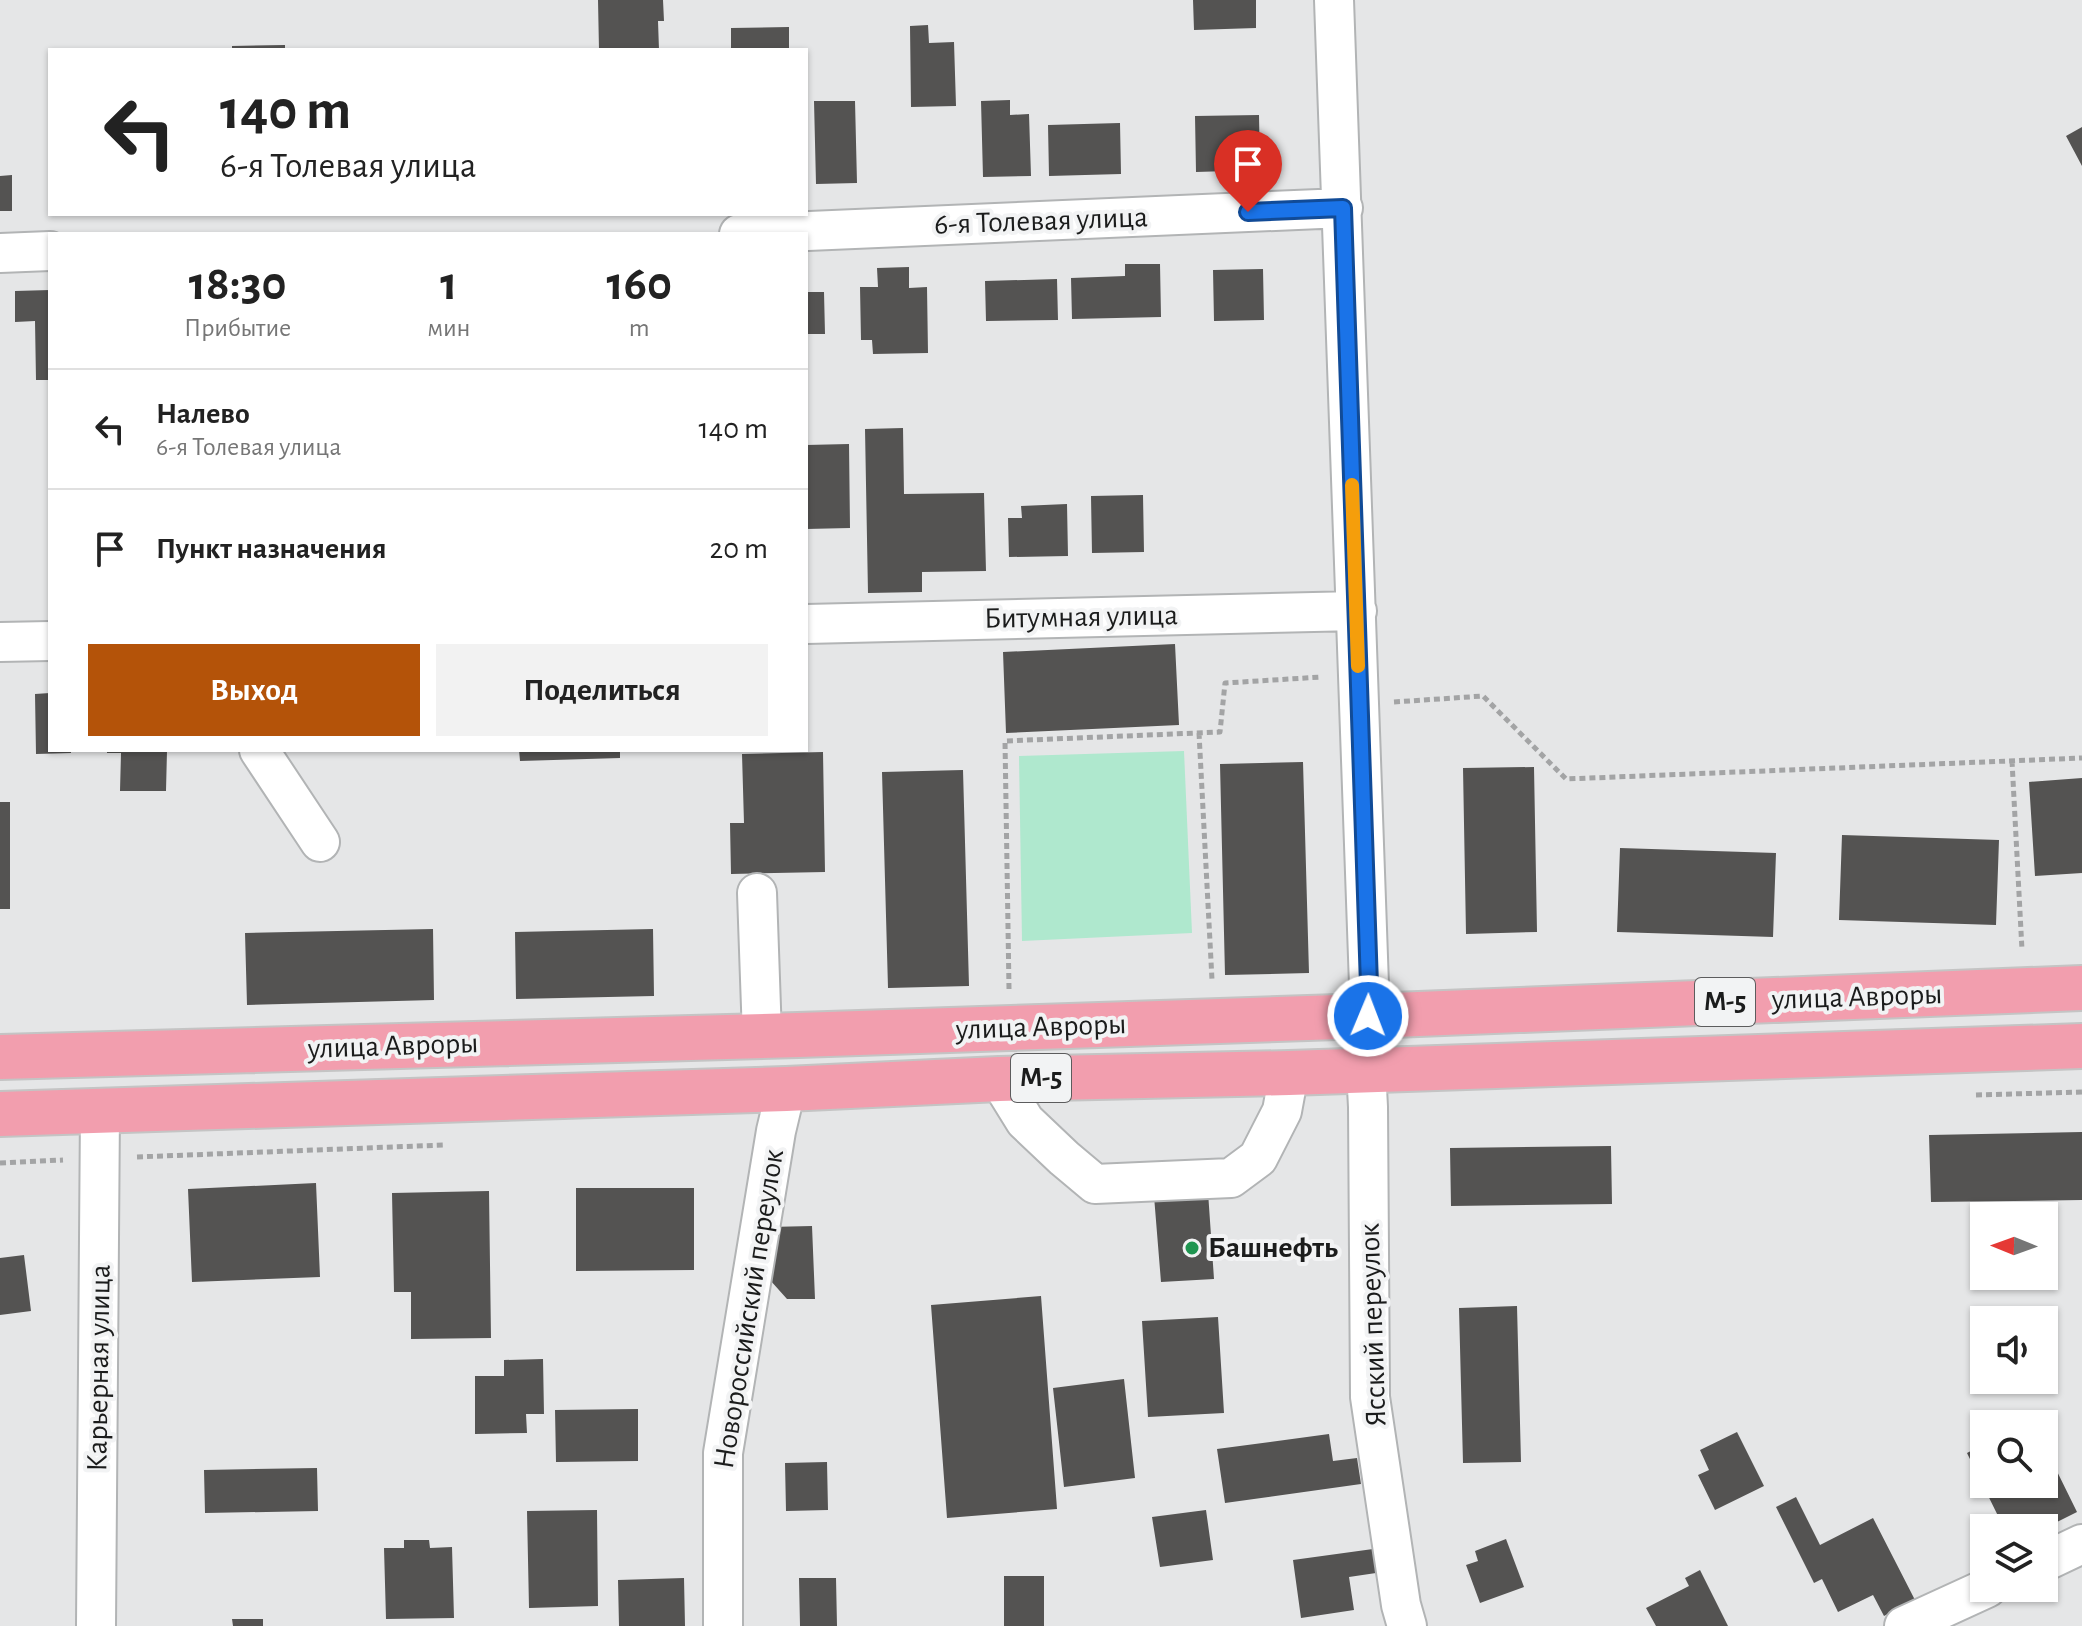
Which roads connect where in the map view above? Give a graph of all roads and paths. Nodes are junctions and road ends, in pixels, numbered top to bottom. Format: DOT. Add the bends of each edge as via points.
graph roads {
  1 [pos="1334,0"];
  2 [pos="1343,208"];
  3 [pos="785,232"];
  4 [pos="48,251"];
  5 [pos="0,253"];
  6 [pos="1357,611"];
  7 [pos="808,624"];
  8 [pos="48,641"];
  9 [pos="0,642"];
  10 [pos="1358,689"];
  11 [pos="1199,733"];
  12 [pos="260,752"];
  13 [pos="2082,758"];
  14 [pos="2012,761"];
  15 [pos="320,842"];
  16 [pos="757,893"];
  17 [pos="2022,951"];
  18 [pos="2082,988"];
  19 [pos="1212,989"];
  20 [pos="1009,994"];
  21 [pos="1368,1016"];
  22 [pos="762,1036"];
  23 [pos="2082,1046"];
  24 [pos="0,1057"];
  25 [pos="1366,1069"];
  26 [pos="1289,1073"];
  27 [pos="999,1079"];
  28 [pos="786,1089"];
  29 [pos="100,1110"];
  30 [pos="0,1114"];
  31 [pos="2082,1544"];
  32 [pos="2058,1555"];
  33 [pos="1970,1596"];
  34 [pos="96,1626"];
  35 [pos="723,1626"];
  36 [pos="1407,1626"];
  37 [pos="1904,1626"];
  1 -- 2 [label="street"];
  2 -- 3 [label="street, 6-я Толевая улица"];
  2 -- 6 [label="street"];
  4 -- 5 [label="street"];
  6 -- 7 [label="street, Битумная улица"];
  6 -- 10 [label="street"];
  8 -- 9 [label="street"];
  10 -- 11 [label="path" via="1225,683 1220,732"];
  10 -- 14 [label="path" via="1483,696 1566,779"];
  10 -- 21 [label="street"];
  11 -- 19 [label="path"];
  11 -- 20 [label="path" via="1005,741"];
  12 -- 15 [label="street"];
  13 -- 14 [label="path"];
  14 -- 17 [label="path"];
  16 -- 22 [label="street"];
  18 -- 21 [label="main road, улица Авроры / М-5"];
  21 -- 22 [label="main road, улица Авроры / М-5"];
  22 -- 24 [label="main road, улица Авроры / М-5"];
  23 -- 25 [label="main road, улица Авроры / М-5"];
  25 -- 26 [label="main road, улица Авроры / М-5"];
  25 -- 36 [label="street, Ясский переулок" via="1370,1397"];
  26 -- 27 [label="main road, улица Авроры / М-5"];
  26 -- 27 [label="street" via="1282,1111 1258,1158 1231,1178 1095,1184 1025,1121"];
  27 -- 28 [label="main road, улица Авроры / М-5"];
  28 -- 29 [label="main road, улица Авроры / М-5"];
  28 -- 35 [label="street, Новороссийский переулок" via="723,1453"];
  29 -- 30 [label="main road, улица Авроры / М-5"];
  29 -- 34 [label="street, Карьерная улица"];
  31 -- 32 [label="street"];
  33 -- 37 [label="street"];
}
